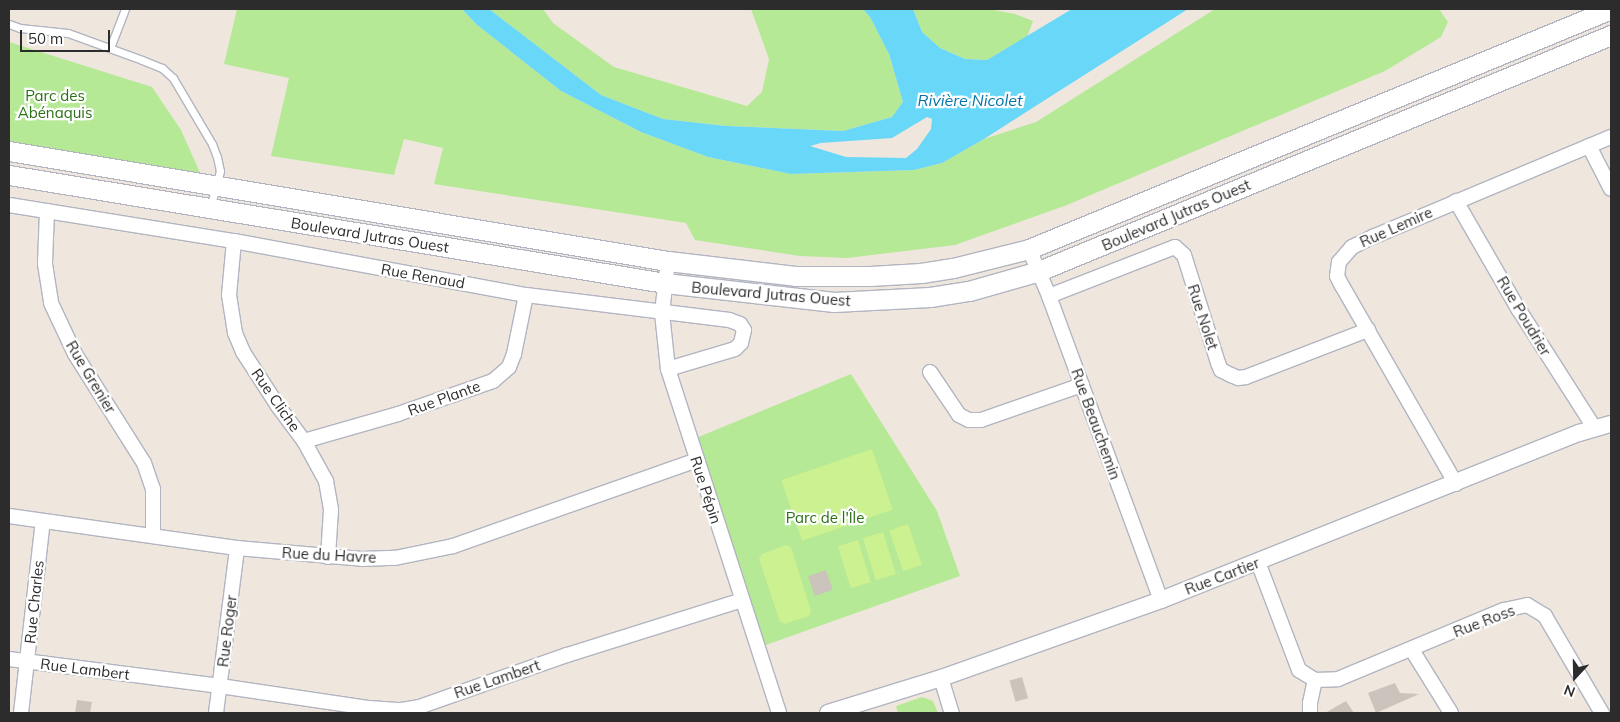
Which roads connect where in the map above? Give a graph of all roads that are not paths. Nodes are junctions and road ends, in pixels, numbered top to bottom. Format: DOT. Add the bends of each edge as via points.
graph roads {
  1 [pos="125,9"];
  2 [pos="1611,9"];
  3 [pos="9,24"];
  4 [pos="1611,35"];
  5 [pos="110,48"];
  6 [pos="1611,137"];
  7 [pos="1589,146"];
  8 [pos="9,151"];
  9 [pos="9,175"];
  10 [pos="216,185"];
  11 [pos="1611,189"];
  12 [pos="1456,201"];
  13 [pos="9,205"];
  14 [pos="210,208"];
  15 [pos="47,211"];
  16 [pos="234,241"];
  17 [pos="1029,249"];
  18 [pos="668,261"];
  19 [pos="1039,271"];
  20 [pos="665,283"];
  21 [pos="526,295"];
  22 [pos="1049,296"];
  23 [pos="662,313"];
  24 [pos="1368,330"];
  25 [pos="668,370"];
  26 [pos="930,372"];
  27 [pos="1082,385"];
  28 [pos="1611,424"];
  29 [pos="1594,429"];
  30 [pos="304,441"];
  31 [pos="697,460"];
  32 [pos="1456,484"];
  33 [pos="9,516"];
  34 [pos="43,521"];
  35 [pos="153,536"];
  36 [pos="237,548"];
  37 [pos="328,557"];
  38 [pos="1258,562"];
  39 [pos="742,600"];
  40 [pos="1161,600"];
  41 [pos="1412,650"];
  42 [pos="9,659"];
  43 [pos="28,662"];
  44 [pos="941,678"];
  45 [pos="1315,680"];
  46 [pos="220,686"];
  47 [pos="21,713"];
  48 [pos="216,713"];
  49 [pos="779,713"];
  50 [pos="828,713"];
  51 [pos="952,713"];
  52 [pos="1310,713"];
  53 [pos="1450,713"];
  54 [pos="1602,713"];
  1 -- 5 [label="lane"];
  2 -- 17 [label="main road, Boulevard Jutras Ouest"];
  3 -- 5 [label="lane" via="68,33"];
  4 -- 19 [label="main road, Boulevard Jutras Ouest"];
  5 -- 10 [label="lane" via="162,68 173,78 218,157 220,171"];
  6 -- 7 [label="street, Rue Lemire"];
  7 -- 11 [label="street"];
  7 -- 12 [label="street, Rue Lemire"];
  8 -- 10 [label="main road, Boulevard Jutras Ouest"];
  9 -- 14 [label="main road, Boulevard Jutras Ouest"];
  10 -- 14 [label="lane"];
  10 -- 18 [label="main road, Boulevard Jutras Ouest"];
  12 -- 24 [label="street, Rue Lemire" via="1375,236 1344,254 1336,268 1337,276"];
  12 -- 29 [label="street, Rue Poudrier" via="1519,310"];
  13 -- 15 [label="street, Rue Renaud"];
  14 -- 20 [label="main road, Boulevard Jutras Ouest"];
  15 -- 16 [label="street, Rue Renaud"];
  15 -- 35 [label="street, Rue Grenier" via="46,264 51,303 75,354 144,463 154,489"];
  16 -- 21 [label="street, Rue Renaud"];
  16 -- 30 [label="street, Rue Cliche" via="229,295 234,333 278,406"];
  17 -- 18 [label="main road, Boulevard Jutras Ouest" via="953,268 870,276 795,276"];
  17 -- 19 [label="street, Rue Beauchemin"];
  18 -- 20 [label="street, Rue Pépin"];
  19 -- 20 [label="main road, Boulevard Jutras Ouest" via="970,290 869,302 786,298"];
  19 -- 22 [label="street, Rue Beauchemin"];
  20 -- 23 [label="street, Rue Pépin"];
  21 -- 23 [label="street, Rue Renaud"];
  21 -- 30 [label="street, Rue Plante" via="514,354 509,367 493,381 398,414"];
  22 -- 24 [label="street, Rue Nolet" via="1175,247 1184,255 1221,370 1231,375 1246,377"];
  22 -- 27 [label="street, Rue Beauchemin"];
  23 -- 25 [label="street, Rue Pépin"];
  23 -- 25 [label="street, Rue Renaud" via="730,320 740,324 744,330 741,343 735,349"];
  24 -- 32 [label="street, Rue Lemire"];
  25 -- 31 [label="street, Rue Pépin"];
  26 -- 27 [label="street" via="959,415 969,420 981,420"];
  27 -- 40 [label="street, Rue Beauchemin"];
  28 -- 29 [label="street, Rue Cartier"];
  29 -- 32 [label="street, Rue Cartier"];
  30 -- 37 [label="street, Rue Cliche" via="326,481 330,496"];
  31 -- 37 [label="street, Rue du Havre" via="453,546 395,558"];
  31 -- 39 [label="street, Rue Pépin"];
  32 -- 38 [label="street, Rue Cartier"];
  33 -- 34 [label="street, Rue du Havre"];
  34 -- 35 [label="street, Rue du Havre"];
  34 -- 43 [label="street, Rue Charles"];
  35 -- 36 [label="street, Rue du Havre"];
  36 -- 37 [label="street, Rue du Havre"];
  36 -- 46 [label="street, Rue Roger"];
  38 -- 40 [label="street, Rue Cartier"];
  38 -- 45 [label="street" via="1299,670"];
  39 -- 46 [label="street, Rue Lambert" via="566,655 419,707 401,710"];
  39 -- 49 [label="street, Rue Pépin"];
  40 -- 44 [label="street, Rue Cartier"];
  41 -- 45 [label="street, Rue Ross" via="1338,679"];
  41 -- 53 [label="street"];
  41 -- 54 [label="street, Rue Ross" via="1504,610 1527,605 1545,616"];
  42 -- 43 [label="street, Rue Lambert"];
  43 -- 46 [label="street, Rue Lambert"];
  43 -- 47 [label="street, Rue Charles"];
  44 -- 50 [label="street, Rue Cartier"];
  44 -- 51 [label="street"];
  45 -- 52 [label="street"];
  46 -- 48 [label="street, Rue Roger"];
}
